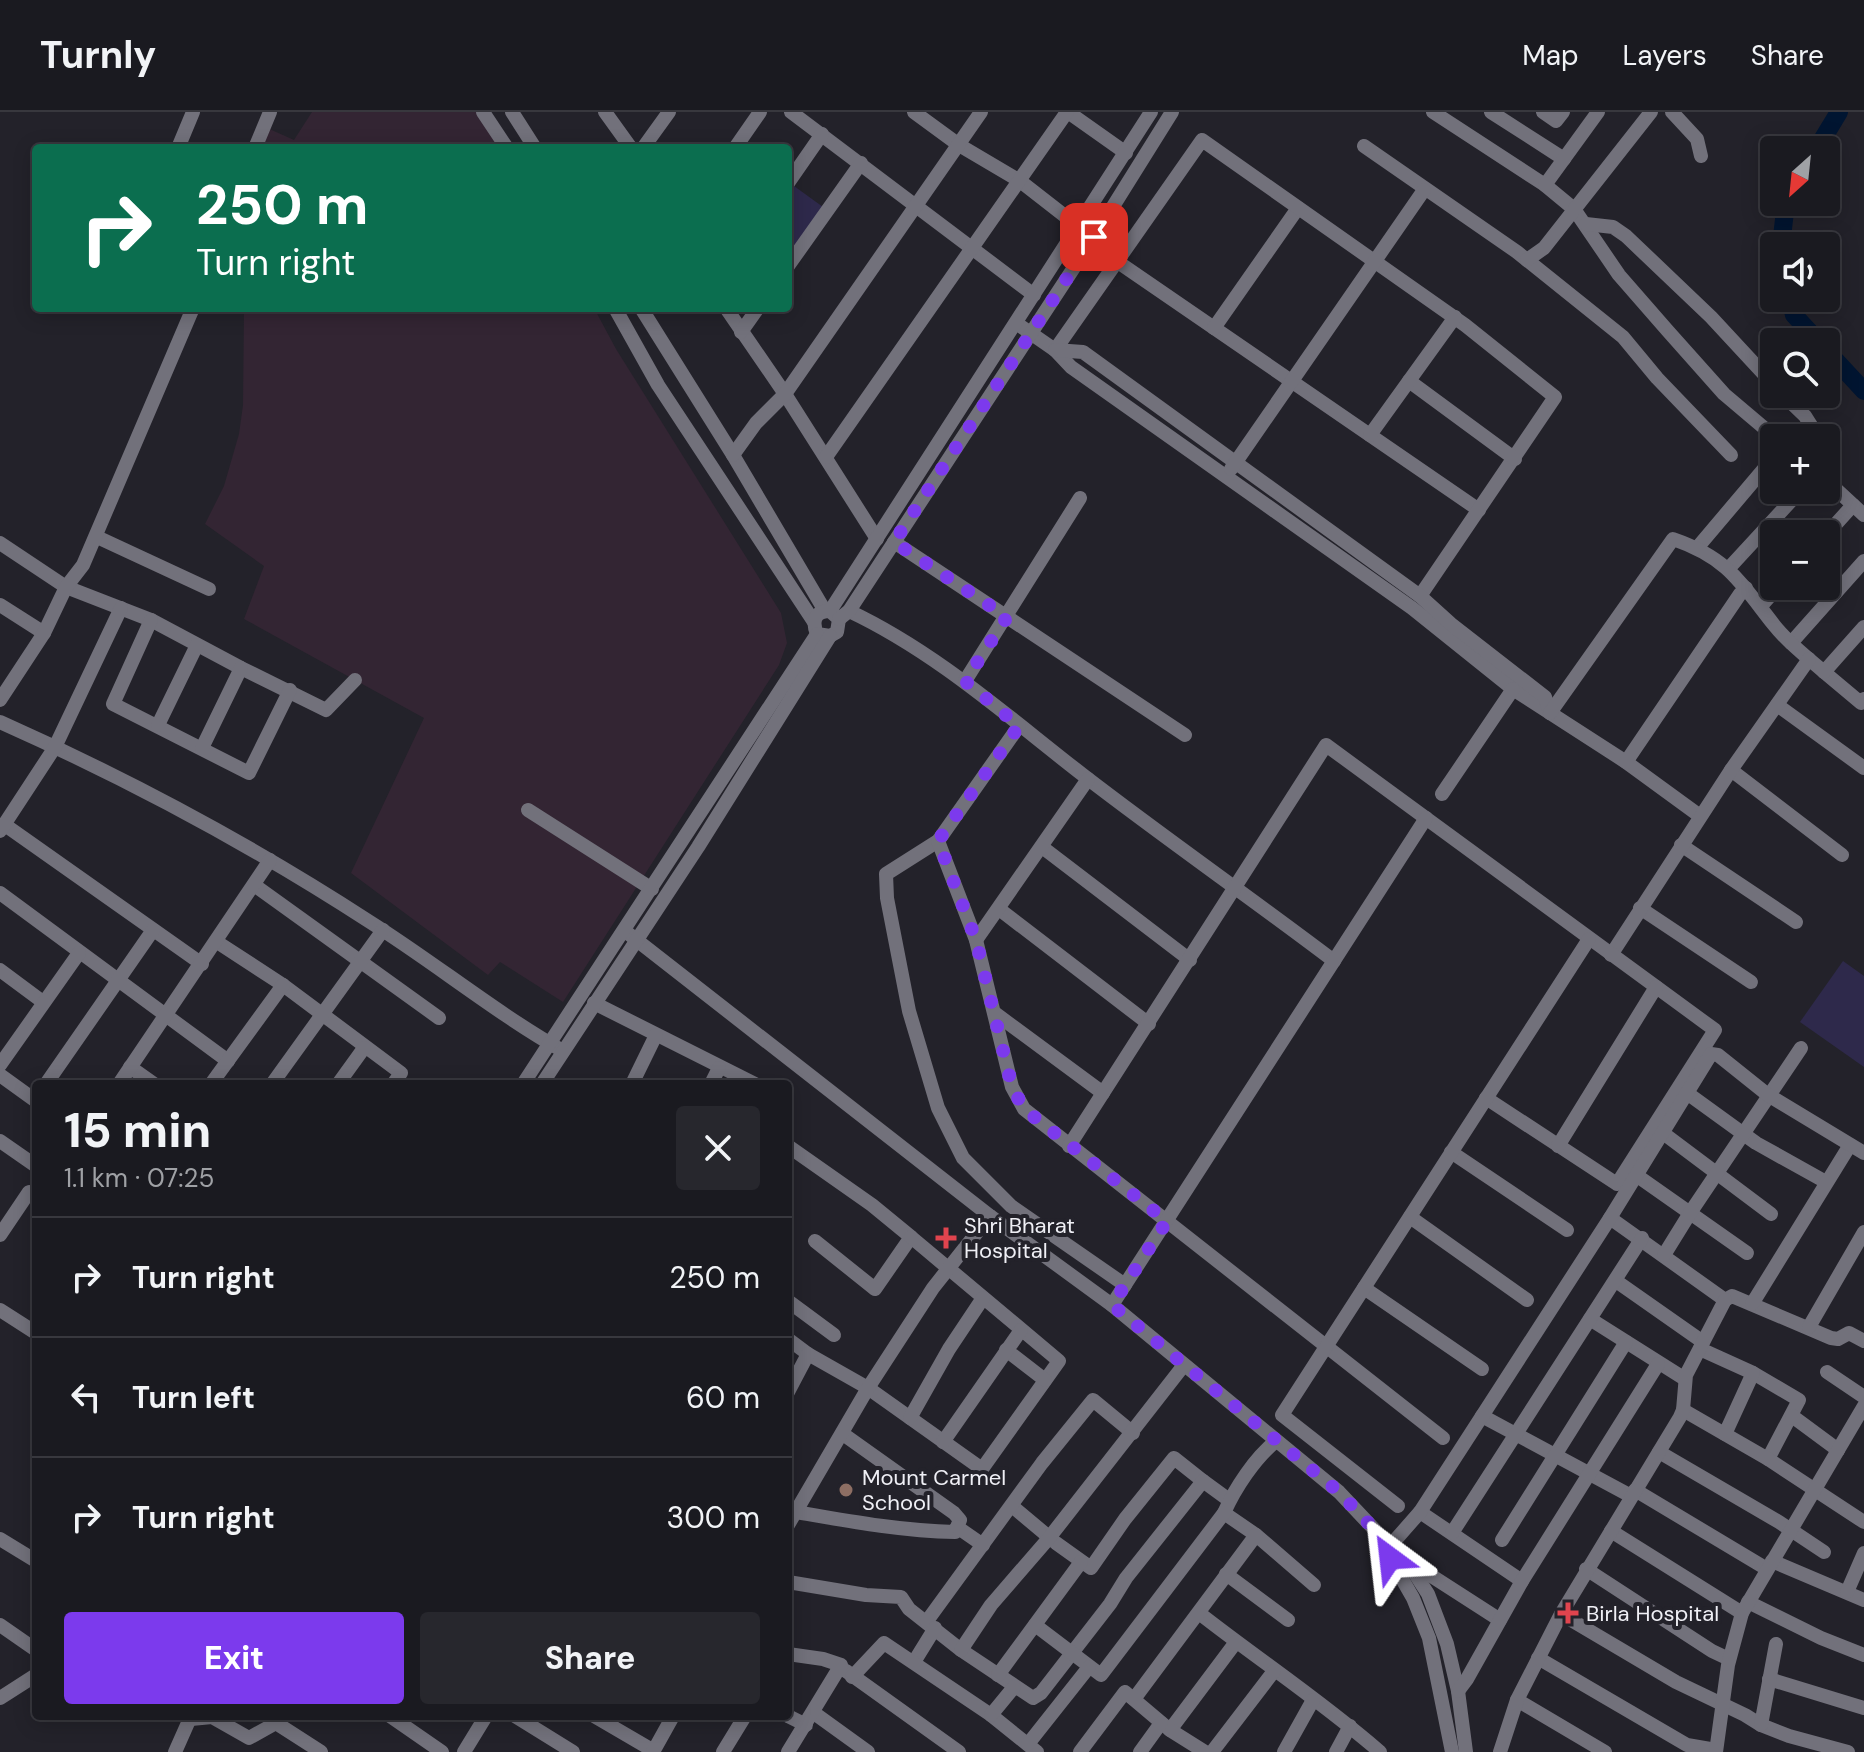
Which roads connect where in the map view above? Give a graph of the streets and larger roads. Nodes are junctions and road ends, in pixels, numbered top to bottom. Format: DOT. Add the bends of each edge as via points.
graph roads {
  1 [pos="193,112"];
  2 [pos="270,112"];
  3 [pos="483,112"];
  4 [pos="512,112"];
  5 [pos="669,112"];
  6 [pos="760,112"];
  7 [pos="791,112"];
  8 [pos="914,112"];
  9 [pos="981,112"];
  10 [pos="1067,112"];
  11 [pos="1151,112"];
  12 [pos="1172,112"];
  13 [pos="1433,112"];
  14 [pos="1491,112"];
  15 [pos="1543,112"];
  16 [pos="1563,112"];
  17 [pos="1598,112"];
  18 [pos="1651,112"];
  19 [pos="1672,112"];
  20 [pos="608,113"];
  21 [pos="1456,118"];
  22 [pos="822,134"];
  23 [pos="180,144"];
  24 [pos="257,144"];
  25 [pos="504,144"];
  26 [pos="532,144"];
  27 [pos="628,144"];
  28 [pos="646,144"];
  29 [pos="738,144"];
  30 [pos="959,145"];
  31 [pos="1364,146"];
  32 [pos="1126,153"];
  33 [pos="1701,156"];
  34 [pos="1564,159"];
  35 [pos="861,163"];
  36 [pos="792,177"];
  37 [pos="1020,181"];
  38 [pos="1545,185"];
  39 [pos="1424,190"];
  40 [pos="917,205"];
  41 [pos="1298,208"];
  42 [pos="1574,209"];
  43 [pos="1586,224"];
  44 [pos="1079,227"];
  45 [pos="973,248"];
  46 [pos="792,260"];
  47 [pos="1115,260"];
  48 [pos="1527,260"];
  49 [pos="1376,262"];
  50 [pos="1034,295"];
  51 [pos="191,312"];
  52 [pos="617,312"];
  53 [pos="644,312"];
  54 [pos="728,312"];
  55 [pos="755,312"];
  56 [pos="1455,317"];
  57 [pos="1016,323"];
  58 [pos="1214,328"];
  59 [pos="741,332"];
  60 [pos="1031,332"];
  61 [pos="1055,350"];
  62 [pos="1760,370"];
  63 [pos="1292,381"];
  64 [pos="1409,381"];
  65 [pos="785,394"];
  66 [pos="1797,408"];
  67 [pos="1760,424"];
  68 [pos="1810,424"];
  69 [pos="1370,435"];
  70 [pos="733,455"];
  71 [pos="1731,455"];
  72 [pos="826,457"];
  73 [pos="1515,459"];
  74 [pos="1236,461"];
  75 [pos="1760,474"];
  76 [pos="1226,477"];
  77 [pos="1840,493"];
  78 [pos="1080,498"];
  79 [pos="1788,504"];
  80 [pos="1479,510"];
  81 [pos="1859,510"];
  82 [pos="1840,524"];
  83 [pos="97,537"];
  84 [pos="877,539"];
  85 [pos="894,542"];
  86 [pos="0,543"];
  87 [pos="1697,548"];
  88 [pos="1864,561"];
  89 [pos="1729,568"];
  90 [pos="66,587"];
  91 [pos="1746,588"];
  92 [pos="209,589"];
  93 [pos="1420,596"];
  94 [pos="1766,600"];
  95 [pos="0,605"];
  96 [pos="1761,606"];
  97 [pos="121,608"];
  98 [pos="836,613"];
  99 [pos="1007,617"];
  100 [pos="151,620"];
  101 [pos="1864,627"];
  102 [pos="820,631"];
  103 [pos="44,633"];
  104 [pos="1791,643"];
  105 [pos="197,645"];
  106 [pos="1809,659"];
  107 [pos="241,668"];
  108 [pos="1824,672"];
  109 [pos="355,680"];
  110 [pos="965,681"];
  111 [pos="1513,689"];
  112 [pos="290,690"];
  113 [pos="1864,699"];
  114 [pos="0,700"];
  115 [pos="1777,705"];
  116 [pos="1550,713"];
  117 [pos="0,722"];
  118 [pos="158,725"];
  119 [pos="1019,726"];
  120 [pos="1185,735"];
  121 [pos="55,747"];
  122 [pos="202,748"];
  123 [pos="1626,762"];
  124 [pos="1864,768"];
  125 [pos="1731,770"];
  126 [pos="1088,779"];
  127 [pos="1442,794"];
  128 [pos="528,810"];
  129 [pos="1700,816"];
  130 [pos="1426,818"];
  131 [pos="2,828"];
  132 [pos="938,841"];
  133 [pos="1681,845"];
  134 [pos="1042,847"];
  135 [pos="1842,855"];
  136 [pos="270,860"];
  137 [pos="254,885"];
  138 [pos="1234,885"];
  139 [pos="652,889"];
  140 [pos="0,893"];
  141 [pos="1640,908"];
  142 [pos="999,909"];
  143 [pos="1796,922"];
  144 [pos="153,930"];
  145 [pos="383,930"];
  146 [pos="631,936"];
  147 [pos="1589,939"];
  148 [pos="976,940"];
  149 [pos="217,942"];
  150 [pos="79,953"];
  151 [pos="1611,955"];
  152 [pos="1190,960"];
  153 [pos="1334,961"];
  154 [pos="360,962"];
  155 [pos="202,964"];
  156 [pos="0,970"];
  157 [pos="118,981"];
  158 [pos="1751,982"];
  159 [pos="283,985"];
  160 [pos="1656,987"];
  161 [pos="43,1002"];
  162 [pos="594,1003"];
  163 [pos="996,1014"];
  164 [pos="165,1015"];
  165 [pos="323,1015"];
  166 [pos="439,1018"];
  167 [pos="1149,1024"];
  168 [pos="656,1035"];
  169 [pos="549,1042"];
  170 [pos="364,1048"];
  171 [pos="1801,1048"];
  172 [pos="563,1051"];
  173 [pos="228,1061"];
  174 [pos="0,1065"];
  175 [pos="130,1067"];
  176 [pos="719,1068"];
  177 [pos="0,1075"];
  178 [pos="49,1080"];
  179 [pos="122,1080"];
  180 [pos="148,1080"];
  181 [pos="214,1080"];
  182 [pos="275,1080"];
  183 [pos="341,1080"];
  184 [pos="396,1080"];
  185 [pos="525,1080"];
  186 [pos="545,1080"];
  187 [pos="634,1080"];
  188 [pos="713,1080"];
  189 [pos="746,1080"];
  190 [pos="1103,1093"];
  191 [pos="1687,1093"];
  192 [pos="1768,1095"];
  193 [pos="32,1097"];
  194 [pos="1486,1098"];
  195 [pos="1663,1133"];
  196 [pos="1743,1133"];
  197 [pos="0,1141"];
  198 [pos="1850,1145"];
  199 [pos="1069,1146"];
  200 [pos="1558,1146"];
  201 [pos="792,1149"];
  202 [pos="1451,1152"];
  203 [pos="1864,1153"];
  204 [pos="32,1163"];
  205 [pos="1719,1173"];
  206 [pos="1636,1175"];
  207 [pos="1826,1182"];
  208 [pos="29,1192"];
  209 [pos="1690,1213"];
  210 [pos="1771,1214"];
  211 [pos="990,1216"];
  212 [pos="1410,1217"];
  213 [pos="1610,1218"];
  214 [pos="1167,1221"];
  215 [pos="1567,1230"];
  216 [pos="1864,1232"];
  217 [pos="0,1235"];
  218 [pos="911,1237"];
  219 [pos="1642,1238"];
  220 [pos="815,1241"];
  221 [pos="1747,1253"];
  222 [pos="1664,1255"];
  223 [pos="948,1266"];
  224 [pos="1616,1281"];
  225 [pos="1125,1285"];
  226 [pos="1364,1288"];
  227 [pos="983,1298"];
  228 [pos="1527,1300"];
  229 [pos="1725,1300"];
  230 [pos="792,1304"];
  231 [pos="1752,1304"];
  232 [pos="1112,1305"];
  233 [pos="0,1310"];
  234 [pos="1590,1319"];
  235 [pos="1809,1327"];
  236 [pos="32,1330"];
  237 [pos="1021,1330"];
  238 [pos="834,1335"];
  239 [pos="1864,1341"];
  240 [pos="792,1342"];
  241 [pos="1626,1342"];
  242 [pos="1701,1346"];
  243 [pos="1326,1348"];
  244 [pos="1006,1350"];
  245 [pos="808,1354"];
  246 [pos="1658,1364"];
  247 [pos="1184,1365"];
  248 [pos="1482,1369"];
  249 [pos="1827,1372"];
  250 [pos="1753,1373"];
  251 [pos="1685,1379"];
  252 [pos="1045,1380"];
  253 [pos="792,1384"];
  254 [pos="868,1388"];
  255 [pos="1864,1397"];
  256 [pos="1864,1406"];
  257 [pos="1683,1410"];
  258 [pos="1482,1416"];
  259 [pos="1792,1416"];
  260 [pos="910,1418"];
  261 [pos="1133,1433"];
  262 [pos="843,1434"];
  263 [pos="1725,1434"];
  264 [pos="1515,1436"];
  265 [pos="1443,1438"];
  266 [pos="1276,1441"];
  267 [pos="943,1442"];
  268 [pos="1838,1450"];
  269 [pos="1659,1452"];
  270 [pos="1554,1454"];
  271 [pos="1768,1459"];
  272 [pos="1591,1472"];
  273 [pos="1203,1481"];
  274 [pos="1815,1489"];
  275 [pos="1633,1493"];
  276 [pos="1864,1503"];
  277 [pos="1012,1506"];
  278 [pos="1226,1506"];
  279 [pos="1398,1506"];
  280 [pos="1420,1512"];
  281 [pos="792,1513"];
  282 [pos="792,1515"];
  283 [pos="1860,1520"];
  284 [pos="957,1527"];
  285 [pos="1611,1531"];
  286 [pos="1791,1531"];
  287 [pos="1452,1533"];
  288 [pos="1256,1535"];
  289 [pos="1049,1538"];
  290 [pos="0,1539"];
  291 [pos="1502,1540"];
  292 [pos="983,1545"];
  293 [pos="1390,1546"];
  294 [pos="1824,1552"];
  295 [pos="1864,1553"];
  296 [pos="32,1559"];
  297 [pos="1409,1561"];
  298 [pos="1081,1562"];
  299 [pos="1769,1565"];
  300 [pos="1586,1569"];
  301 [pos="1226,1574"];
  302 [pos="1522,1581"];
  303 [pos="792,1583"];
  304 [pos="1314,1585"];
  305 [pos="1847,1592"];
  306 [pos="1864,1600"];
  307 [pos="1745,1608"];
  308 [pos="1199,1613"];
  309 [pos="1561,1614"];
  310 [pos="1288,1620"];
  311 [pos="1500,1620"];
  312 [pos="0,1625"];
  313 [pos="931,1625"];
  314 [pos="1035,1625"];
  315 [pos="1236,1642"];
  316 [pos="1776,1644"];
  317 [pos="32,1647"];
  318 [pos="961,1650"];
  319 [pos="1072,1652"];
  320 [pos="792,1655"];
  321 [pos="1864,1655"];
  322 [pos="1538,1658"];
  323 [pos="1729,1659"];
  324 [pos="914,1662"];
  325 [pos="841,1665"];
  326 [pos="1089,1667"];
  327 [pos="1274,1671"];
  328 [pos="998,1675"];
  329 [pos="852,1677"];
  330 [pos="32,1678"];
  331 [pos="1769,1679"];
  332 [pos="1014,1687"];
  333 [pos="1458,1691"];
  334 [pos="0,1698"];
  335 [pos="1134,1699"];
  336 [pos="1313,1700"];
  337 [pos="1517,1700"];
  338 [pos="1724,1706"];
  339 [pos="1864,1708"];
  340 [pos="991,1715"];
  341 [pos="792,1717"];
  342 [pos="810,1719"];
  343 [pos="188,1720"];
  344 [pos="217,1720"];
  345 [pos="278,1720"];
  346 [pos="484,1720"];
  347 [pos="521,1720"];
  348 [pos="601,1720"];
  349 [pos="670,1720"];
  350 [pos="743,1720"];
  351 [pos="408,1721"];
  352 [pos="1761,1725"];
  353 [pos="1165,1726"];
  354 [pos="1350,1726"];
  355 [pos="255,1734"];
  356 [pos="1032,1748"];
  357 [pos="1506,1750"];
  358 [pos="1203,1751"];
  359 [pos="1716,1751"];
  360 [pos="175,1752"];
  361 [pos="251,1752"];
  362 [pos="321,1752"];
  363 [pos="442,1752"];
  364 [pos="464,1752"];
  365 [pos="573,1752"];
  366 [pos="654,1752"];
  367 [pos="723,1752"];
  368 [pos="788,1752"];
  369 [pos="868,1752"];
  370 [pos="959,1752"];
  371 [pos="1080,1752"];
  372 [pos="1140,1752"];
  373 [pos="1284,1752"];
  374 [pos="1336,1752"];
  375 [pos="1380,1752"];
  376 [pos="1452,1752"];
  377 [pos="1466,1752"];
  378 [pos="1605,1752"];
  379 [pos="1848,1752"];
  1 -- 23 [label="street"];
  2 -- 24 [label="street"];
  3 -- 25 [label="street"];
  4 -- 26 [label="street"];
  5 -- 28 [label="street"];
  6 -- 29 [label="street"];
  7 -- 22 [label="street"];
  8 -- 30 [label="street"];
  9 -- 30 [label="street"];
  10 -- 32 [label="street"];
  10 -- 37 [label="street"];
  11 -- 32 [label="street"];
  12 -- 60 [label="street"];
  13 -- 21 [label="street"];
  14 -- 34 [label="street"];
  15 -- 16 [label="street" via="1556,121"];
  17 -- 34 [label="street"];
  18 -- 42 [label="street"];
  19 -- 33 [label="street" via="1697,139"];
  20 -- 27 [label="street"];
  21 -- 38 [label="street"];
  22 -- 35 [label="street"];
  22 -- 36 [label="street"];
  30 -- 37 [label="street"];
  30 -- 40 [label="street"];
  31 -- 39 [label="street"];
  32 -- 44 [label="street"];
  34 -- 38 [label="street"];
  35 -- 40 [label="street"];
  35 -- 46 [label="street"];
  37 -- 44 [label="street"];
  37 -- 45 [label="street"];
  38 -- 42 [label="street"];
  39 -- 48 [label="street"];
  39 -- 49 [label="street"];
  40 -- 45 [label="street"];
  40 -- 65 [label="street"];
  41 -- 47 [label="street" via="1202,140"];
  41 -- 49 [label="street"];
  41 -- 58 [label="street"];
  42 -- 43 [label="street"];
  42 -- 48 [label="street" via="1544,248"];
  43 -- 62 [label="street" via="1613,227 1626,236"];
  43 -- 67 [label="street" via="1619,275 1724,394"];
  44 -- 50 [label="street"];
  45 -- 50 [label="street"];
  45 -- 72 [label="street"];
  47 -- 58 [label="street"];
  47 -- 61 [label="street"];
  48 -- 71 [label="street" via="1623,337"];
  49 -- 56 [label="street"];
  49 -- 63 [label="street"];
  50 -- 57 [label="street"];
  51 -- 83 [label="street"];
  52 -- 102 [label="street" via="658,385"];
  53 -- 70 [label="street"];
  54 -- 59 [label="street"];
  55 -- 59 [label="street"];
  56 -- 64 [label="street"];
  56 -- 73 [label="street" via="1555,397"];
  57 -- 60 [label="street"];
  57 -- 84 [label="street"];
  58 -- 63 [label="street"];
  59 -- 65 [label="street"];
  60 -- 61 [label="street"];
  60 -- 85 [label="street"];
  61 -- 74 [label="street" via="1083,352"];
  61 -- 76 [label="street" via="1071,367"];
  63 -- 69 [label="street"];
  63 -- 74 [label="street"];
  64 -- 69 [label="street"];
  64 -- 73 [label="street"];
  65 -- 70 [label="street"];
  65 -- 72 [label="street"];
  66 -- 68 [label="street"];
  69 -- 80 [label="street"];
  70 -- 98 [label="street"];
  72 -- 84 [label="street"];
  73 -- 80 [label="street"];
  74 -- 76 [label="street"];
  74 -- 93 [label="street"];
  75 -- 87 [label="street"];
  76 -- 111 [label="street" via="1412,608"];
  77 -- 81 [label="street"];
  78 -- 99 [label="street"];
  79 -- 89 [label="street"];
  80 -- 93 [label="street"];
  81 -- 82 [label="street"];
  83 -- 90 [label="street"];
  83 -- 92 [label="street"];
  84 -- 98 [label="street"];
  85 -- 98 [label="street"];
  85 -- 99 [label="street"];
  86 -- 90 [label="street"];
  87 -- 89 [label="street"];
  87 -- 116 [label="street" via="1673,539"];
  88 -- 104 [label="street"];
  89 -- 91 [label="street"];
  90 -- 97 [label="street"];
  90 -- 103 [label="street"];
  91 -- 96 [label="street"];
  91 -- 123 [label="street"];
  93 -- 116 [label="street" via="1545,697"];
  94 -- 96 [label="street"];
  95 -- 103 [label="street"];
  96 -- 104 [label="street"];
  97 -- 100 [label="street"];
  97 -- 121 [label="street"];
  98 -- 102 [label="street" via="818,615"];
  98 -- 102 [label="street" via="839,628"];
  98 -- 110 [label="street" via="878,625"];
  99 -- 110 [label="street"];
  99 -- 120 [label="street"];
  100 -- 105 [label="street"];
  100 -- 118 [label="street" via="113,704"];
  101 -- 108 [label="street"];
  102 -- 139 [label="street"];
  102 -- 146 [label="street"];
  103 -- 114 [label="street"];
  104 -- 106 [label="street"];
  105 -- 107 [label="street"];
  105 -- 118 [label="street"];
  106 -- 108 [label="street"];
  106 -- 115 [label="street"];
  107 -- 112 [label="street"];
  107 -- 122 [label="street"];
  108 -- 113 [label="street" via="1852,697 1861,703"];
  109 -- 112 [label="street" via="326,710"];
  110 -- 119 [label="street"];
  111 -- 116 [label="street"];
  111 -- 127 [label="street"];
  112 -- 122 [label="street" via="249,773"];
  115 -- 124 [label="street"];
  115 -- 125 [label="street"];
  116 -- 123 [label="street"];
  117 -- 121 [label="street"];
  118 -- 122 [label="street"];
  119 -- 126 [label="street"];
  119 -- 132 [label="street"];
  121 -- 131 [label="street"];
  121 -- 136 [label="street"];
  123 -- 129 [label="street"];
  125 -- 129 [label="street"];
  125 -- 135 [label="street"];
  126 -- 134 [label="street"];
  126 -- 138 [label="street"];
  128 -- 139 [label="street"];
  129 -- 133 [label="street"];
  130 -- 138 [label="street" via="1326,745"];
  130 -- 147 [label="street"];
  130 -- 153 [label="street"];
  131 -- 144 [label="street"];
  132 -- 148 [label="street"];
  132 -- 225 [label="street" via="886,874 909,1011 938,1108 963,1158 1011,1206"];
  133 -- 141 [label="street"];
  133 -- 143 [label="street"];
  134 -- 142 [label="street"];
  134 -- 152 [label="street"];
  136 -- 137 [label="street"];
  136 -- 145 [label="street"];
  137 -- 149 [label="street"];
  137 -- 154 [label="street"];
  138 -- 152 [label="street"];
  138 -- 153 [label="street"];
  139 -- 146 [label="street"];
  140 -- 150 [label="street"];
  141 -- 151 [label="street"];
  141 -- 158 [label="street"];
  142 -- 148 [label="street"];
  142 -- 167 [label="street"];
  144 -- 155 [label="street"];
  144 -- 157 [label="street"];
  145 -- 154 [label="street"];
  145 -- 169 [label="street"];
  146 -- 162 [label="street"];
  146 -- 169 [label="street"];
  146 -- 211 [label="street"];
  147 -- 151 [label="street"];
  147 -- 194 [label="street"];
  148 -- 163 [label="street"];
  149 -- 155 [label="street"];
  149 -- 159 [label="street"];
  150 -- 157 [label="street"];
  150 -- 161 [label="street"];
  151 -- 160 [label="street"];
  152 -- 167 [label="street"];
  153 -- 214 [label="street"];
  154 -- 165 [label="street"];
  154 -- 166 [label="street"];
  155 -- 164 [label="street"];
  156 -- 161 [label="street"];
  157 -- 164 [label="street"];
  157 -- 178 [label="street"];
  159 -- 165 [label="street"];
  159 -- 173 [label="street"];
  160 -- 200 [label="street"];
  160 -- 200 [label="street" via="1715,1030 1617,1184"];
  161 -- 174 [label="street"];
  162 -- 168 [label="street"];
  162 -- 172 [label="street"];
  163 -- 190 [label="street"];
  163 -- 199 [label="street" via="1012,1087 1024,1109"];
  164 -- 173 [label="street"];
  164 -- 175 [label="street"];
  165 -- 170 [label="street"];
  165 -- 182 [label="street"];
  167 -- 190 [label="street"];
  168 -- 176 [label="street"];
  168 -- 187 [label="street"];
  169 -- 172 [label="street"];
  169 -- 185 [label="street"];
  170 -- 183 [label="street"];
  170 -- 184 [label="street" via="401,1073"];
  171 -- 192 [label="street"];
  172 -- 186 [label="street"];
  173 -- 181 [label="street"];
  175 -- 179 [label="street"];
  175 -- 180 [label="street"];
  176 -- 188 [label="street"];
  176 -- 189 [label="street"];
  177 -- 193 [label="street"];
  190 -- 199 [label="street"];
  191 -- 192 [label="street" via="1714,1053"];
  191 -- 195 [label="street"];
  191 -- 196 [label="street"];
  192 -- 196 [label="street"];
  192 -- 198 [label="street"];
  194 -- 200 [label="street"];
  194 -- 202 [label="street"];
  195 -- 205 [label="street"];
  195 -- 206 [label="street"];
  196 -- 205 [label="street"];
  196 -- 207 [label="street"];
  197 -- 204 [label="street"];
  198 -- 203 [label="street"];
  198 -- 207 [label="street"];
  199 -- 214 [label="street"];
  201 -- 218 [label="street"];
  202 -- 212 [label="street"];
  202 -- 215 [label="street"];
  205 -- 209 [label="street"];
  205 -- 210 [label="street"];
  206 -- 209 [label="street"];
  206 -- 213 [label="street"];
  207 -- 231 [label="street"];
  208 -- 217 [label="street"];
  209 -- 221 [label="street"];
  209 -- 222 [label="street"];
  211 -- 223 [label="street"];
  211 -- 232 [label="street"];
  212 -- 226 [label="street"];
  212 -- 228 [label="street"];
  213 -- 219 [label="street"];
  213 -- 258 [label="street"];
  214 -- 225 [label="street"];
  214 -- 243 [label="street"];
  216 -- 235 [label="street"];
  218 -- 220 [label="street" via="875,1289"];
  218 -- 223 [label="street"];
  219 -- 222 [label="street"];
  219 -- 224 [label="street"];
  222 -- 229 [label="street"];
  223 -- 227 [label="street"];
  223 -- 254 [label="street"];
  224 -- 234 [label="street"];
  224 -- 242 [label="street"];
  225 -- 232 [label="street"];
  226 -- 243 [label="street"];
  226 -- 248 [label="street"];
  227 -- 237 [label="street"];
  227 -- 260 [label="street"];
  229 -- 231 [label="street" via="1732,1296"];
  229 -- 242 [label="street"];
  230 -- 238 [label="street"];
  231 -- 235 [label="street"];
  232 -- 247 [label="street"];
  233 -- 236 [label="street"];
  234 -- 241 [label="street"];
  234 -- 264 [label="street"];
  235 -- 239 [label="street" via="1831,1338 1849,1333"];
  237 -- 244 [label="street"];
  237 -- 252 [label="street" via="1059,1361"];
  240 -- 245 [label="street"];
  241 -- 246 [label="street"];
  241 -- 270 [label="street"];
  242 -- 250 [label="street"];
  242 -- 251 [label="street"];
  243 -- 265 [label="street"];
  243 -- 279 [label="street" via="1282,1415"];
  244 -- 252 [label="street"];
  244 -- 267 [label="street"];
  245 -- 253 [label="street"];
  245 -- 254 [label="street"];
  246 -- 251 [label="street"];
  246 -- 272 [label="street"];
  247 -- 261 [label="street"];
  247 -- 266 [label="street"];
  249 -- 255 [label="street"];
  250 -- 259 [label="street" via="1798,1398"];
  250 -- 263 [label="street"];
  251 -- 257 [label="street"];
  252 -- 267 [label="street" via="982,1469"];
  254 -- 260 [label="street"];
  254 -- 262 [label="street"];
  256 -- 268 [label="street"];
  257 -- 263 [label="street"];
  257 -- 269 [label="street"];
  258 -- 264 [label="street"];
  258 -- 280 [label="street"];
  259 -- 268 [label="street"];
  259 -- 271 [label="street"];
  260 -- 267 [label="street"];
  261 -- 277 [label="street" via="1093,1400"];
  261 -- 289 [label="street"];
  262 -- 281 [label="street"];
  262 -- 284 [label="street" via="954,1513 960,1520"];
  263 -- 271 [label="street"];
  264 -- 270 [label="street"];
  264 -- 287 [label="street"];
  266 -- 278 [label="street"];
  266 -- 293 [label="street" via="1339,1492"];
  268 -- 274 [label="street"];
  269 -- 275 [label="street"];
  269 -- 286 [label="street"];
  270 -- 272 [label="street"];
  270 -- 291 [label="street"];
  271 -- 274 [label="street"];
  272 -- 275 [label="street"];
  272 -- 302 [label="street"];
  273 -- 278 [label="street"];
  273 -- 298 [label="street" via="1174,1458 1091,1568"];
  273 -- 319 [label="street"];
  274 -- 283 [label="street"];
  274 -- 286 [label="street"];
  275 -- 285 [label="street"];
  275 -- 299 [label="street"];
  276 -- 283 [label="street"];
  277 -- 289 [label="street"];
  277 -- 292 [label="street"];
  278 -- 288 [label="street"];
  278 -- 326 [label="street" via="1101,1675"];
  280 -- 287 [label="street"];
  280 -- 293 [label="street"];
  282 -- 284 [label="street" via="929,1531 955,1532"];
  284 -- 292 [label="street"];
  285 -- 300 [label="street"];
  285 -- 307 [label="street"];
  286 -- 294 [label="street"];
  286 -- 299 [label="street"];
  287 -- 302 [label="street"];
  288 -- 301 [label="street"];
  288 -- 304 [label="street"];
  289 -- 298 [label="street"];
  289 -- 318 [label="street" via="991,1605"];
  290 -- 296 [label="street"];
  292 -- 313 [label="street"];
  293 -- 297 [label="street"];
  293 -- 376 [label="street" via="1390,1558 1429,1638"];
  295 -- 305 [label="street"];
  297 -- 311 [label="street"];
  297 -- 333 [label="street" via="1438,1619"];
  298 -- 314 [label="street"];
  299 -- 305 [label="street"];
  299 -- 307 [label="street"];
  300 -- 309 [label="street"];
  300 -- 323 [label="street"];
  301 -- 308 [label="street"];
  301 -- 310 [label="street"];
  302 -- 311 [label="street"];
  303 -- 313 [label="street" via="901,1597"];
  305 -- 306 [label="street"];
  307 -- 321 [label="street"];
  307 -- 323 [label="street"];
  308 -- 315 [label="street"];
  308 -- 335 [label="street"];
  309 -- 322 [label="street"];
  309 -- 338 [label="street"];
  311 -- 333 [label="street"];
  312 -- 317 [label="street"];
  313 -- 318 [label="street"];
  313 -- 324 [label="street"];
  314 -- 319 [label="street"];
  314 -- 328 [label="street"];
  315 -- 327 [label="street"];
  315 -- 353 [label="street"];
  316 -- 331 [label="street"];
  318 -- 328 [label="street"];
  319 -- 326 [label="street"];
  319 -- 332 [label="street" via="1033,1698"];
  320 -- 325 [label="street"];
  322 -- 337 [label="street"];
  322 -- 359 [label="street" via="1687,1745"];
  323 -- 338 [label="street"];
  324 -- 329 [label="street" via="884,1643"];
  324 -- 340 [label="street"];
  325 -- 329 [label="street"];
  325 -- 342 [label="street"];
  326 -- 356 [label="street"];
  327 -- 336 [label="street"];
  327 -- 358 [label="street"];
  328 -- 332 [label="street"];
  329 -- 370 [label="street"];
  330 -- 334 [label="street"];
  331 -- 339 [label="street"];
  331 -- 352 [label="street"];
  332 -- 340 [label="street"];
  333 -- 377 [label="street"];
  335 -- 353 [label="street"];
  335 -- 371 [label="street" via="1125,1692"];
  336 -- 354 [label="street"];
  336 -- 373 [label="street"];
  337 -- 357 [label="street"];
  337 -- 378 [label="street"];
  338 -- 352 [label="street"];
  338 -- 359 [label="street"];
  340 -- 356 [label="street"];
  341 -- 342 [label="street"];
  342 -- 368 [label="street"];
  342 -- 369 [label="street"];
  343 -- 360 [label="street"];
  344 -- 355 [label="street" via="249,1738"];
  345 -- 355 [label="street"];
  345 -- 362 [label="street"];
  346 -- 364 [label="street"];
  347 -- 365 [label="street"];
  348 -- 366 [label="street"];
  349 -- 366 [label="street"];
  350 -- 367 [label="street"];
  351 -- 363 [label="street"];
  352 -- 379 [label="street"];
  353 -- 358 [label="street"];
  353 -- 372 [label="street"];
  354 -- 374 [label="street"];
  354 -- 375 [label="street"];
  355 -- 361 [label="street"];
}
